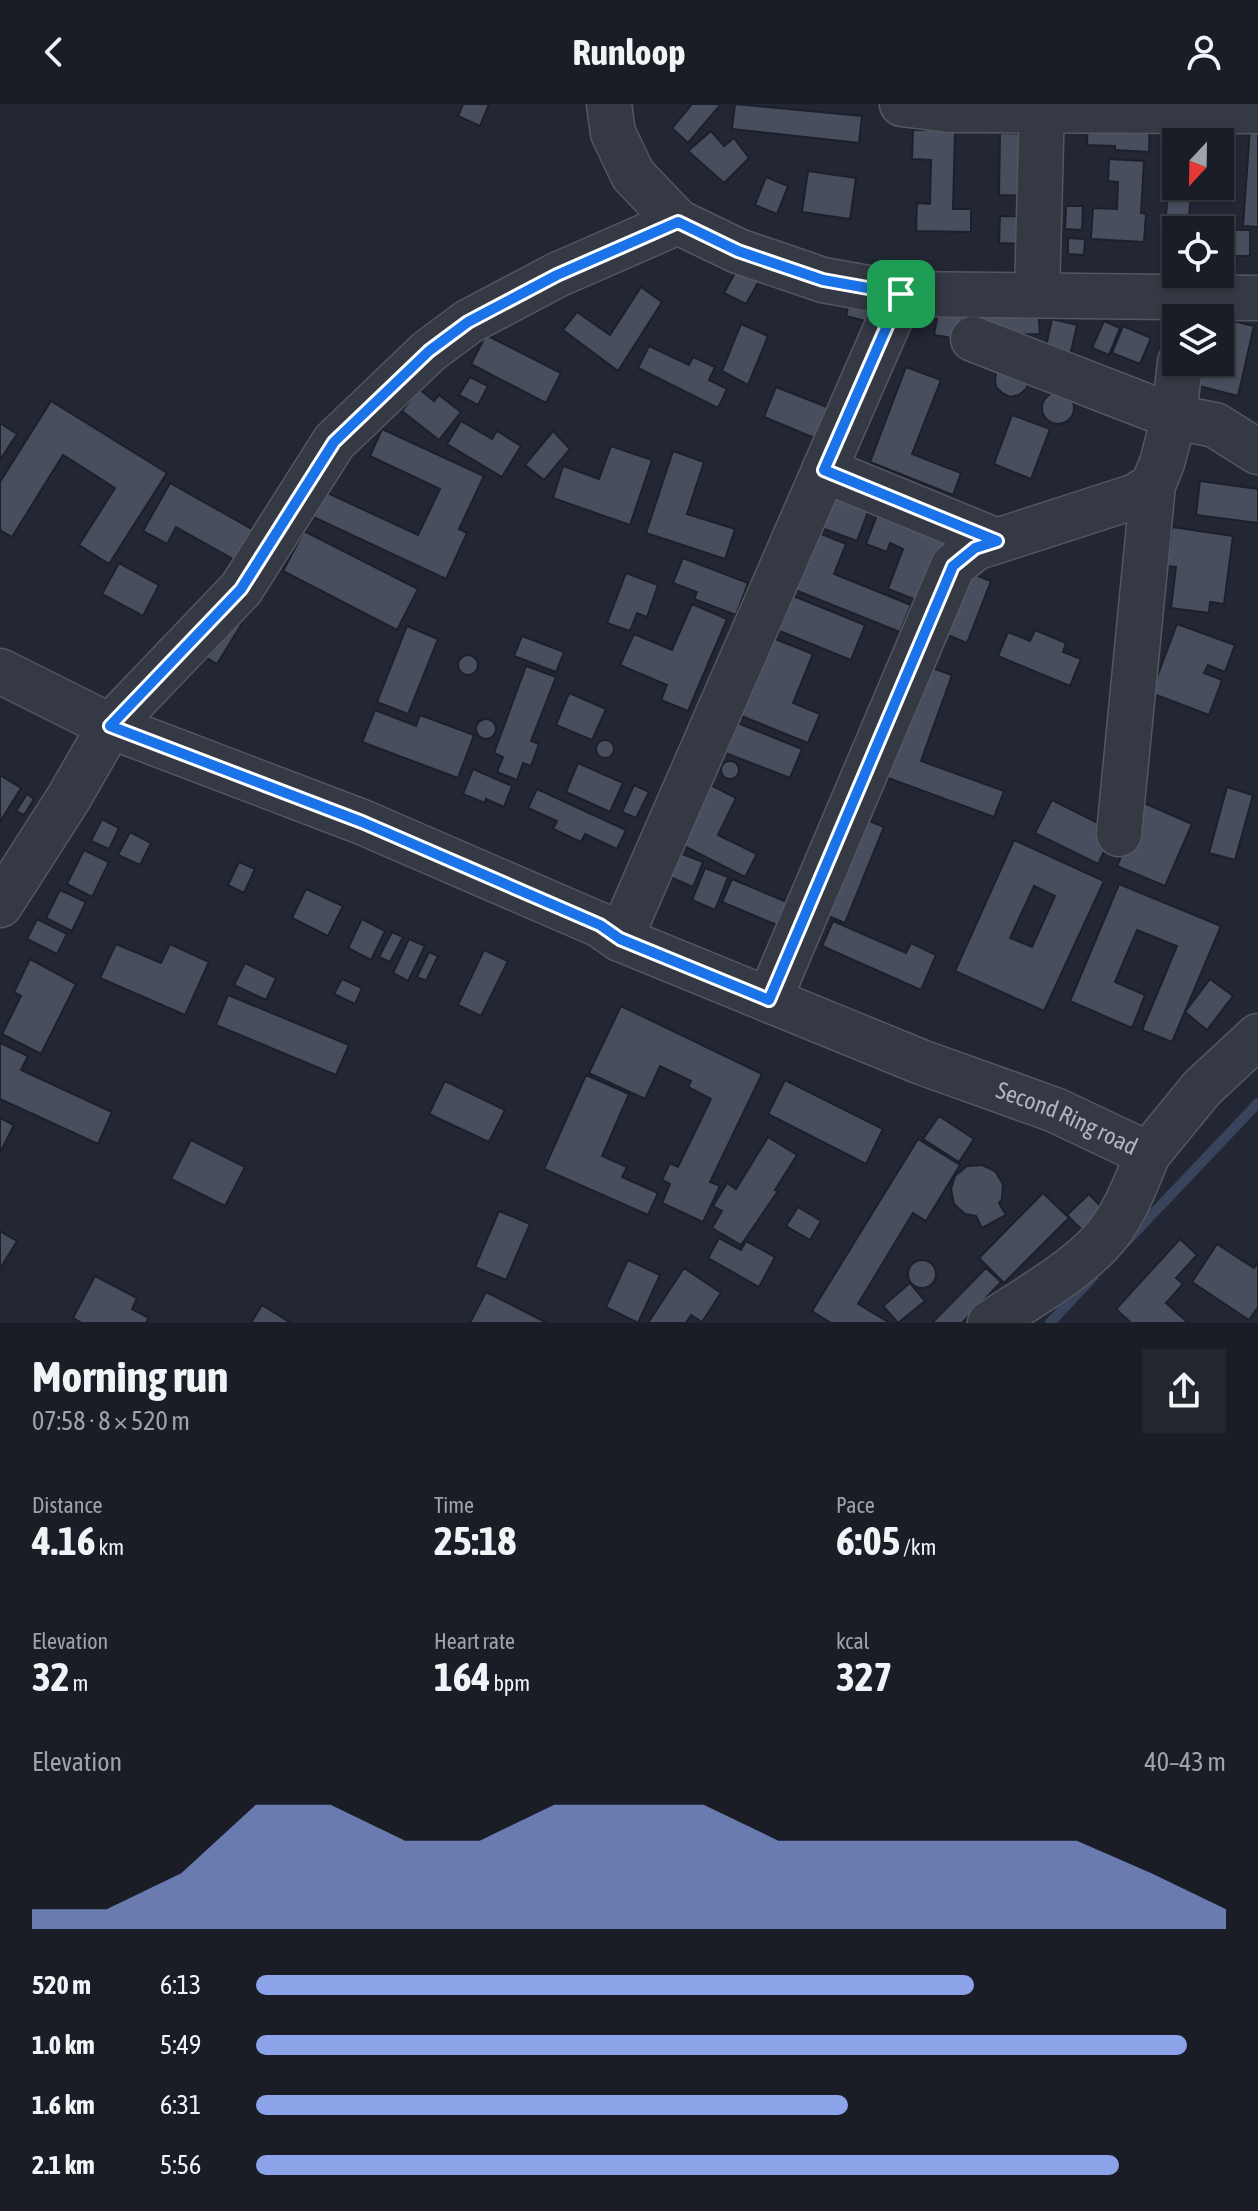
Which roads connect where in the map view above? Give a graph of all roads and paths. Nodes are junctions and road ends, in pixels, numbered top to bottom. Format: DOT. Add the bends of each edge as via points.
graph roads {
  1 [pos="609,104"];
  2 [pos="902,104"];
  3 [pos="1043,107"];
  4 [pos="1258,111"];
  5 [pos="678,222"];
  6 [pos="901,294"];
  7 [pos="1037,294"];
  8 [pos="1258,298"];
  9 [pos="1210,304"];
  10 [pos="1162,305"];
  11 [pos="973,339"];
  12 [pos="1178,376"];
  13 [pos="1174,417"];
  14 [pos="1258,452"];
  15 [pos="824,470"];
  16 [pos="1153,485"];
  17 [pos="997,541"];
  18 [pos="0,671"];
  19 [pos="110,726"];
  20 [pos="1119,834"];
  21 [pos="0,905"];
  22 [pos="620,939"];
  23 [pos="769,1000"];
  24 [pos="1258,1036"];
  25 [pos="1148,1154"];
  26 [pos="990,1323"];
  1 -- 5 [label="street" via="613,133 633,175"];
  2 -- 3 [label="street" via="949,110"];
  3 -- 4 [label="street"];
  3 -- 7 [label="street"];
  5 -- 6 [label="street" via="738,251 823,280"];
  5 -- 19 [label="street" via="557,275 468,322 429,351 334,442 241,589"];
  6 -- 7 [label="street"];
  6 -- 15 [label="street"];
  7 -- 10 [label="street"];
  8 -- 9 [label="street"];
  11 -- 13 [label="street"];
  12 -- 13 [label="street"];
  13 -- 14 [label="street" via="1215,425"];
  13 -- 16 [label="street"];
  15 -- 17 [label="street"];
  15 -- 22 [label="street"];
  16 -- 17 [label="street" via="1136,496"];
  16 -- 20 [label="street"];
  17 -- 23 [label="street" via="975,548 953,566"];
  18 -- 19 [label="street"];
  19 -- 21 [label="street"];
  19 -- 22 [label="street" via="362,822 600,925"];
  22 -- 23 [label="street"];
  23 -- 25 [label="street, Second Ring road" via="1055,1110"];
  24 -- 25 [label="street, Second Ring road" via="1202,1088"];
  25 -- 26 [label="street" via="1103,1240 1076,1265"];
}
